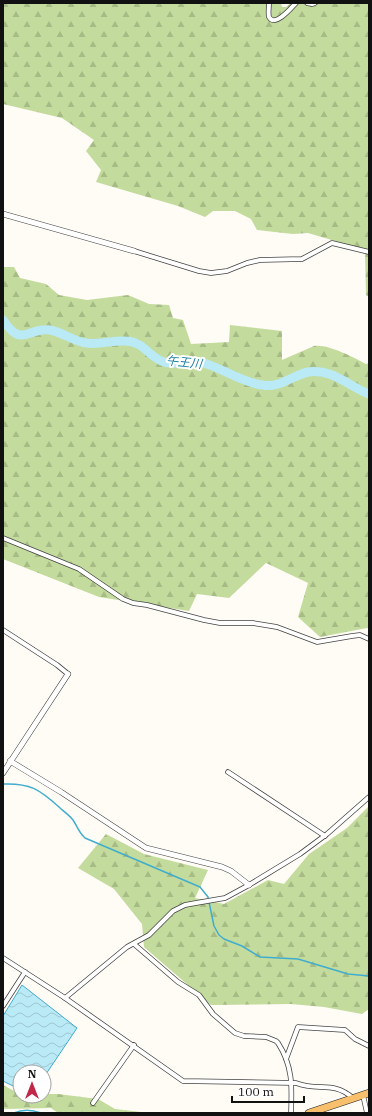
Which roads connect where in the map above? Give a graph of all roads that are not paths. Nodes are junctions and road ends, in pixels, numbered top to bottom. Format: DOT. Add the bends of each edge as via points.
graph roads {
  1 [pos="269,3"];
  2 [pos="296,3"];
  3 [pos="307,3"];
  4 [pos="315,3"];
  5 [pos="3,214"];
  6 [pos="134,251"];
  7 [pos="369,252"];
  8 [pos="3,538"];
  9 [pos="3,630"];
  10 [pos="369,639"];
  11 [pos="68,674"];
  12 [pos="10,761"];
  13 [pos="228,772"];
  14 [pos="3,773"];
  15 [pos="369,797"];
  16 [pos="325,836"];
  17 [pos="249,886"];
  18 [pos="134,944"];
  19 [pos="3,958"];
  20 [pos="25,972"];
  21 [pos="65,998"];
  22 [pos="3,1006"];
  23 [pos="134,1045"];
  24 [pos="369,1046"];
  25 [pos="286,1059"];
  26 [pos="292,1084"];
  27 [pos="366,1094"];
  28 [pos="353,1098"];
  29 [pos="93,1103"];
  30 [pos="291,1113"];
  31 [pos="309,1113"];
  32 [pos="368,1113"];
  1 -- 2 [label="street" via="269,16 274,20"];
  3 -- 4 [label="street"];
  5 -- 6 [label="street"];
  6 -- 7 [label="street" via="211,273 227,271 260,260 302,259 332,243"];
  8 -- 10 [label="street" via="79,570 133,603 220,623 253,623 277,627 317,642 360,635"];
  9 -- 11 [label="street"];
  11 -- 12 [label="street"];
  12 -- 14 [label="street"];
  12 -- 17 [label="street" via="146,848 222,867"];
  13 -- 16 [label="street"];
  15 -- 16 [label="street"];
  16 -- 17 [label="street"];
  17 -- 18 [label="street" via="225,898 185,905 173,911 148,935"];
  18 -- 21 [label="street"];
  18 -- 25 [label="street" via="178,982 199,995 214,1014 235,1033 266,1037 276,1041"];
  19 -- 20 [label="street"];
  20 -- 21 [label="street"];
  20 -- 22 [label="street"];
  21 -- 23 [label="street"];
  23 -- 26 [label="street" via="183,1081"];
  23 -- 29 [label="street"];
  24 -- 25 [label="street" via="345,1030 298,1027"];
  25 -- 26 [label="street"];
  26 -- 28 [label="street" via="335,1087 344,1090"];
  26 -- 30 [label="street"];
  27 -- 28 [label="main road"];
  27 -- 32 [label="street"];
  28 -- 31 [label="main road"];
}
